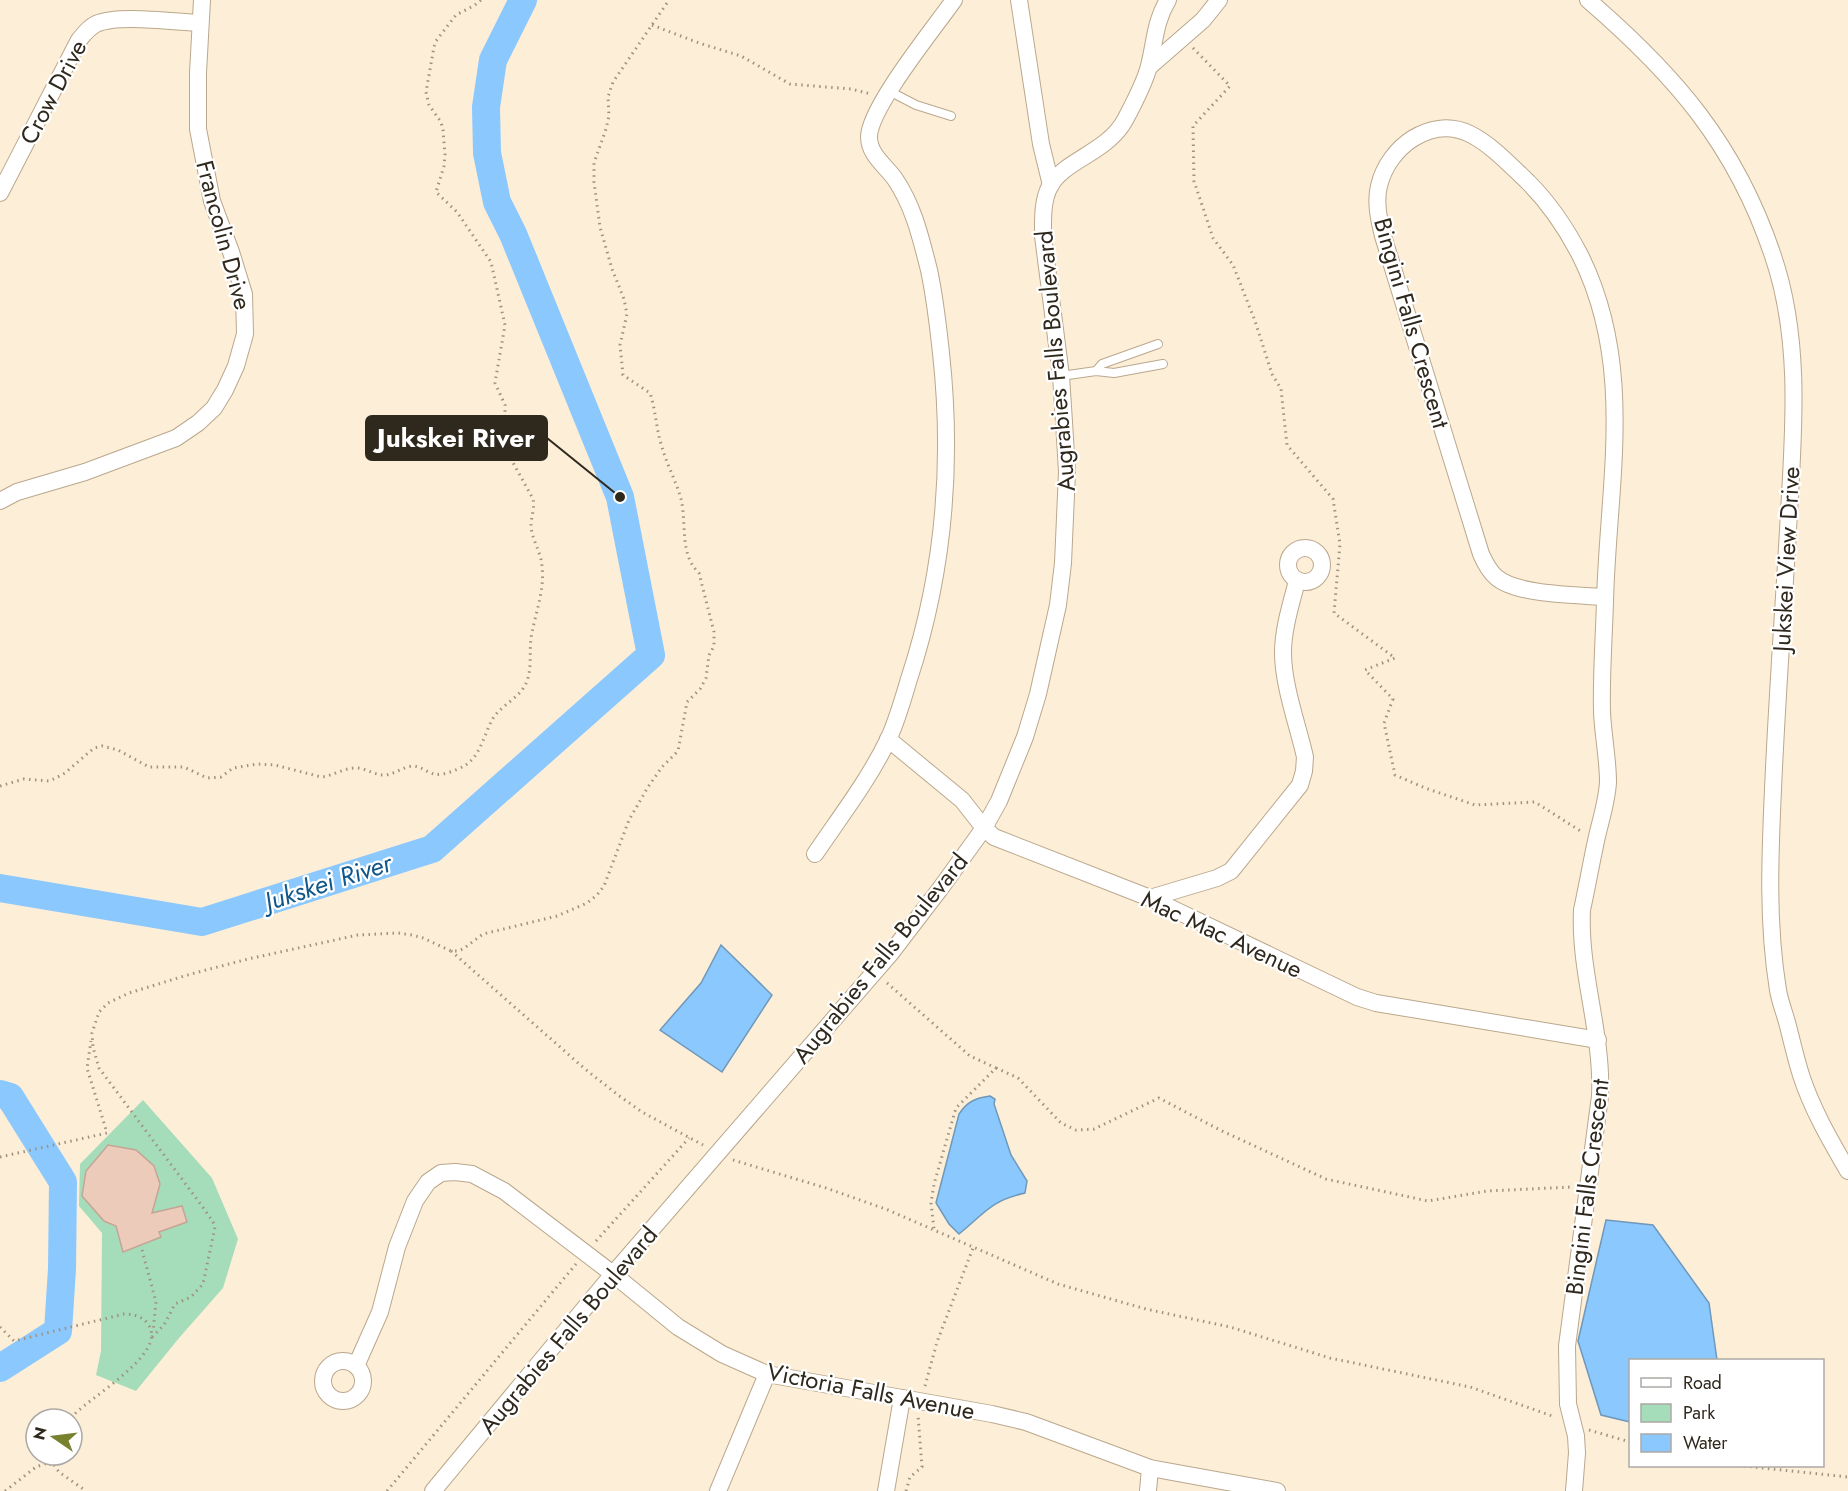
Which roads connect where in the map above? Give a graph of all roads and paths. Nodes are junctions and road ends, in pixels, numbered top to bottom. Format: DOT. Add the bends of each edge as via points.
graph roads {
  1 [pos="202,0"];
  2 [pos="482,0"];
  3 [pos="669,0"];
  4 [pos="954,0"];
  5 [pos="1019,0"];
  6 [pos="1168,0"];
  7 [pos="1219,0"];
  8 [pos="1588,0"];
  9 [pos="200,23"];
  10 [pos="652,25"];
  11 [pos="1183,38"];
  12 [pos="1149,67"];
  13 [pos="887,94"];
  14 [pos="951,116"];
  15 [pos="1051,185"];
  16 [pos="0,193"];
  17 [pos="1158,344"];
  18 [pos="1163,364"];
  19 [pos="1095,371"];
  20 [pos="1060,376"];
  21 [pos="0,501"];
  22 [pos="1297,581"];
  23 [pos="1605,597"];
  24 [pos="888,739"];
  25 [pos="0,786"];
  26 [pos="984,828"];
  27 [pos="1596,842"];
  28 [pos="814,854"];
  29 [pos="1150,898"];
  30 [pos="451,951"];
  31 [pos="874,972"];
  32 [pos="92,1034"];
  33 [pos="1598,1040"];
  34 [pos="996,1068"];
  35 [pos="689,1138"];
  36 [pos="717,1152"];
  37 [pos="0,1157"];
  38 [pos="1848,1171"];
  39 [pos="1588,1186"];
  40 [pos="934,1229"];
  41 [pos="973,1248"];
  42 [pos="142,1250"];
  43 [pos="585,1253"];
  44 [pos="613,1274"];
  45 [pos="0,1327"];
  46 [pos="152,1337"];
  47 [pos="357,1366"];
  48 [pos="767,1374"];
  49 [pos="923,1393"];
  50 [pos="902,1398"];
  51 [pos="80,1407"];
  52 [pos="918,1414"];
  53 [pos="1573,1424"];
  54 [pos="1629,1442"];
  55 [pos="36,1467"];
  56 [pos="55,1467"];
  57 [pos="1753,1467"];
  58 [pos="1150,1468"];
  59 [pos="1848,1477"];
  60 [pos="5,1491"];
  61 [pos="86,1491"];
  62 [pos="387,1491"];
  63 [pos="434,1491"];
  64 [pos="718,1491"];
  65 [pos="886,1491"];
  66 [pos="906,1491"];
  67 [pos="1148,1491"];
  68 [pos="1277,1491"];
  69 [pos="1574,1491"];
  1 -- 9 [label="street, Francolin Drive"];
  2 -- 25 [label="path" via="456,15 436,41 426,92 445,136 444,166 436,192 457,212 486,254 505,325 495,383 505,405 512,461 533,499 532,532 542,565 541,597 524,688 493,718 473,759 439,774 415,766 382,775 363,768 348,768 321,777 257,764 233,768 214,779 184,766 149,767 102,746 49,781 24,779"];
  3 -- 10 [label="path"];
  4 -- 13 [label="street"];
  5 -- 15 [label="street"];
  6 -- 12 [label="street" via="1154,33"];
  7 -- 11 [label="street"];
  8 -- 38 [label="street, Jukskei View Drive" via="1673,81 1708,124 1757,213 1784,294 1790,330 1793,442 1774,766 1770,879 1773,941 1779,992 1801,1076"];
  9 -- 16 [label="street, Crow Drive" via="118,20 88,29"];
  9 -- 21 [label="street, Francolin Drive" via="198,129 212,201 244,294 245,334 236,366 214,408 176,438"];
  10 -- 13 [label="path" via="741,56 790,84"];
  10 -- 30 [label="path" via="613,82 606,129 594,163 594,182 600,227 627,314 620,345 623,375 650,393 662,448 684,513 687,554 699,573 714,646 704,683 687,702 678,751 662,767 629,820 597,895 557,916 483,934 463,949"];
  11 -- 12 [label="street"];
  11 -- 27 [label="path" via="1230,86 1193,126 1194,181 1213,238 1233,265 1281,389 1287,445 1333,499 1340,544 1334,613 1395,658 1365,670 1393,699 1384,723 1395,775 1475,805 1535,802"];
  12 -- 15 [label="street" via="1117,134"];
  13 -- 14 [label="lane"];
  13 -- 24 [label="street" via="875,113 869,138 871,149 908,201 917,225 936,314 947,425 943,520 930,606"];
  15 -- 20 [label="street, Augrabies Falls Boulevard" via="1043,216 1043,236"];
  17 -- 19 [label="lane" via="1102,364"];
  18 -- 19 [label="lane" via="1114,373"];
  19 -- 20 [label="lane"];
  20 -- 26 [label="street, Augrabies Falls Boulevard" via="1067,472 1058,605 1025,737"];
  22 -- 29 [label="street" via="1283,656 1305,757 1300,785 1231,871"];
  23 -- 23 [label="street, Bingini Falls Crescent" via="1615,408 1613,366 1598,297 1565,226 1543,198 1488,146 1454,129 1416,135 1384,169 1378,188 1378,214 1481,554 1497,579 1511,587"];
  23 -- 27 [label="street, Bingini Falls Crescent" via="1602,710 1608,783"];
  24 -- 26 [label="street, Mac Mac Avenue" via="962,800"];
  24 -- 28 [label="street" via="866,779"];
  26 -- 29 [label="street, Mac Mac Avenue" via="1006,843"];
  26 -- 31 [label="street, Augrabies Falls Boulevard"];
  27 -- 33 [label="street, Bingini Falls Crescent" via="1581,928"];
  29 -- 33 [label="street, Mac Mac Avenue" via="1357,997"];
  30 -- 32 [label="path" via="423,938 398,933 358,935 277,952 129,993 99,1012"];
  30 -- 35 [label="path" via="585,1069 642,1112"];
  31 -- 34 [label="path" via="970,1056"];
  31 -- 36 [label="street, Augrabies Falls Boulevard"];
  32 -- 37 [label="path" via="87,1068 107,1133"];
  32 -- 46 [label="path" via="99,1068 213,1222 203,1284 191,1297 175,1304"];
  33 -- 39 [label="street, Bingini Falls Crescent" via="1600,1096"];
  34 -- 39 [label="path" via="1018,1078 1061,1123 1076,1130 1094,1130 1159,1098 1326,1179 1428,1201 1487,1191"];
  34 -- 40 [label="path" via="956,1108 934,1184"];
  35 -- 36 [label="path"];
  35 -- 43 [label="path"];
  36 -- 40 [label="path"];
  36 -- 44 [label="street, Augrabies Falls Boulevard"];
  39 -- 53 [label="street, Bingini Falls Crescent" via="1567,1346 1568,1404"];
  40 -- 41 [label="path"];
  41 -- 49 [label="path" via="937,1342"];
  41 -- 53 [label="path" via="1058,1284 1230,1327 1330,1358 1470,1387"];
  42 -- 46 [label="path" via="156,1302"];
  43 -- 44 [label="street, Victoria Falls Avenue"];
  43 -- 47 [label="street, Victoria Falls Avenue" via="489,1182 472,1174 441,1173 428,1182 405,1222 380,1312"];
  43 -- 62 [label="path"];
  44 -- 48 [label="street, Victoria Falls Avenue" via="678,1327 722,1354"];
  44 -- 63 [label="street, Augrabies Falls Boulevard"];
  45 -- 46 [label="path" via="14,1341 134,1314 147,1323"];
  46 -- 51 [label="path" via="150,1347 132,1366"];
  48 -- 50 [label="street, Victoria Falls Avenue"];
  48 -- 64 [label="street"];
  50 -- 58 [label="street, Victoria Falls Avenue" via="1026,1422"];
  50 -- 65 [label="street"];
  52 -- 66 [label="path" via="922,1467 910,1477"];
  53 -- 54 [label="path"];
  53 -- 69 [label="street, Bingini Falls Crescent" via="1577,1453"];
  55 -- 60 [label="path"];
  56 -- 61 [label="path"];
  57 -- 59 [label="path"];
  58 -- 67 [label="street"];
  58 -- 68 [label="street, Victoria Falls Avenue"];
}
